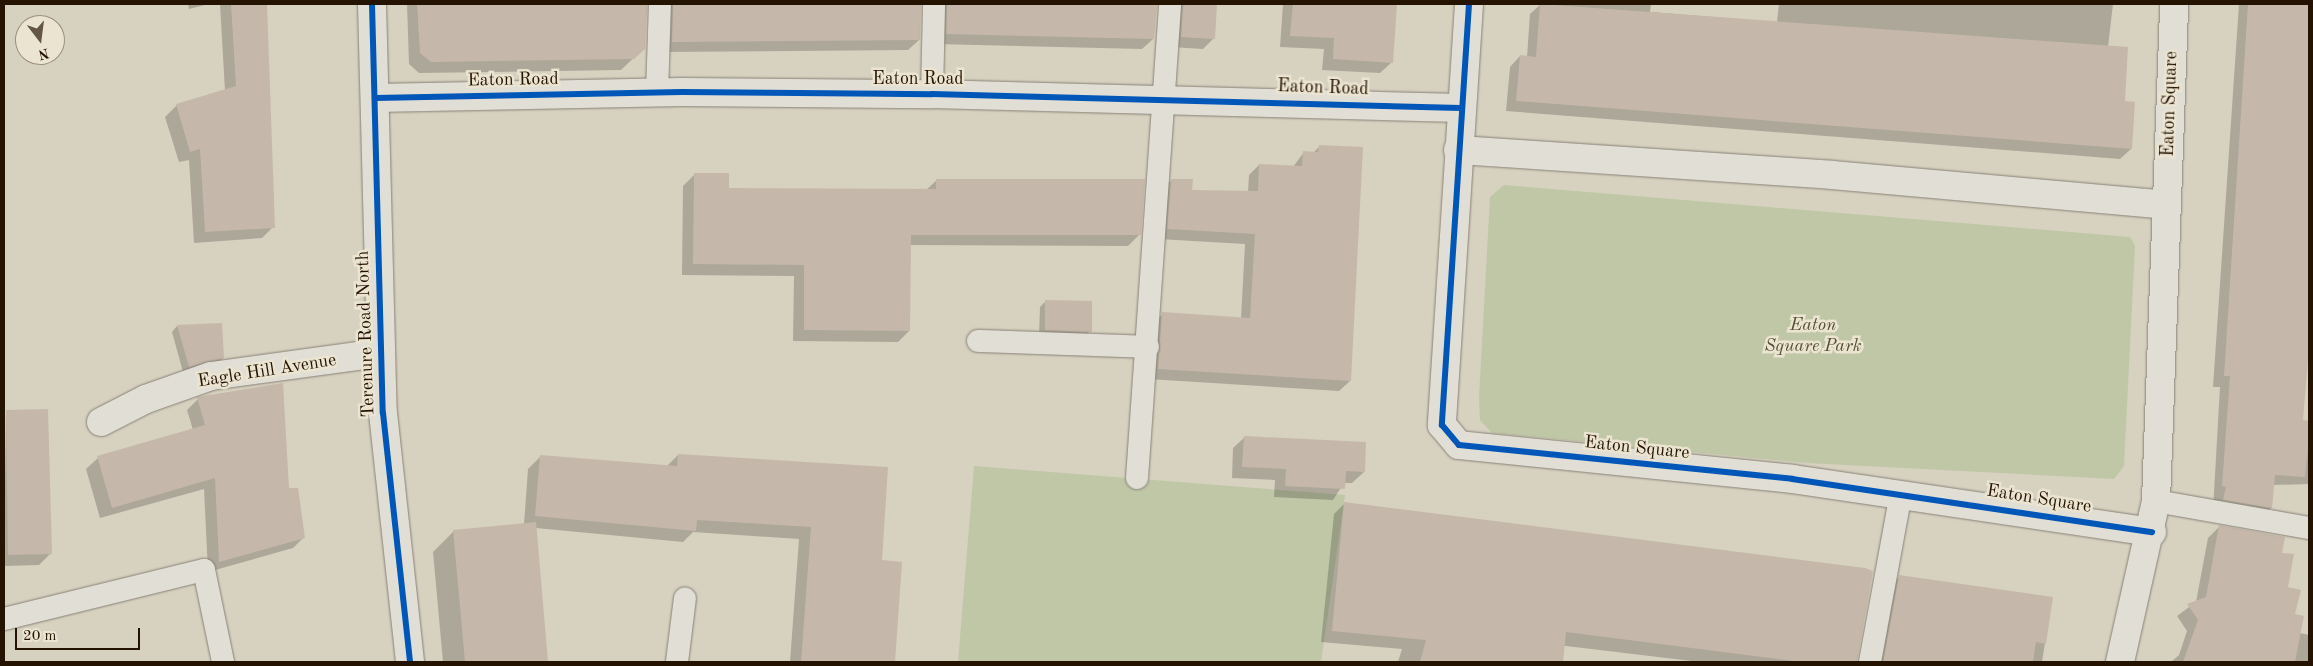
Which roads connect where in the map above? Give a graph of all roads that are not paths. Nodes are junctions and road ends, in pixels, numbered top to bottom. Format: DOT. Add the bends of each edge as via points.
graph roads {
  1 [pos="372,4"];
  2 [pos="660,4"];
  3 [pos="934,4"];
  4 [pos="1170,4"];
  5 [pos="1469,4"];
  6 [pos="2174,4"];
  7 [pos="657,93"];
  8 [pos="932,94"];
  9 [pos="1164,97"];
  10 [pos="375,98"];
  11 [pos="1461,108"];
  12 [pos="1458,150"];
  13 [pos="2166,205"];
  14 [pos="978,341"];
  15 [pos="1148,347"];
  16 [pos="380,353"];
  17 [pos="101,422"];
  18 [pos="1137,478"];
  19 [pos="1901,493"];
  20 [pos="2156,501"];
  21 [pos="2309,528"];
  22 [pos="2152,532"];
  23 [pos="685,598"];
  24 [pos="4,619"];
  25 [pos="223,662"];
  26 [pos="410,662"];
  27 [pos="677,662"];
  28 [pos="1870,662"];
  29 [pos="2120,662"];
  1 -- 10 [label="street, Terenure Road North"];
  2 -- 7 [label="lane"];
  3 -- 8 [label="lane"];
  4 -- 9 [label="lane"];
  5 -- 11 [label="street, Eaton Square"];
  6 -- 13 [label="street, Eaton Square"];
  7 -- 8 [label="street, Eaton Road"];
  7 -- 10 [label="street, Eaton Road"];
  8 -- 9 [label="street, Eaton Road"];
  9 -- 11 [label="street, Eaton Road"];
  9 -- 15 [label="lane"];
  10 -- 16 [label="street, Terenure Road North"];
  11 -- 12 [label="street, Eaton Square"];
  12 -- 13 [label="street" via="1832,175"];
  12 -- 19 [label="street, Eaton Square" via="1442,425 1459,446"];
  13 -- 20 [label="street, Eaton Square"];
  14 -- 15 [label="lane"];
  15 -- 18 [label="lane"];
  16 -- 17 [label="street, Eagle Hill Avenue" via="211,376 146,399"];
  16 -- 26 [label="street, Terenure Road North"];
  19 -- 22 [label="street, Eaton Square"];
  19 -- 28 [label="lane"];
  20 -- 21 [label="lane"];
  20 -- 22 [label="street, Eaton Square"];
  22 -- 29 [label="street"];
  23 -- 27 [label="lane"];
  24 -- 25 [label="lane" via="204,570"];
}
